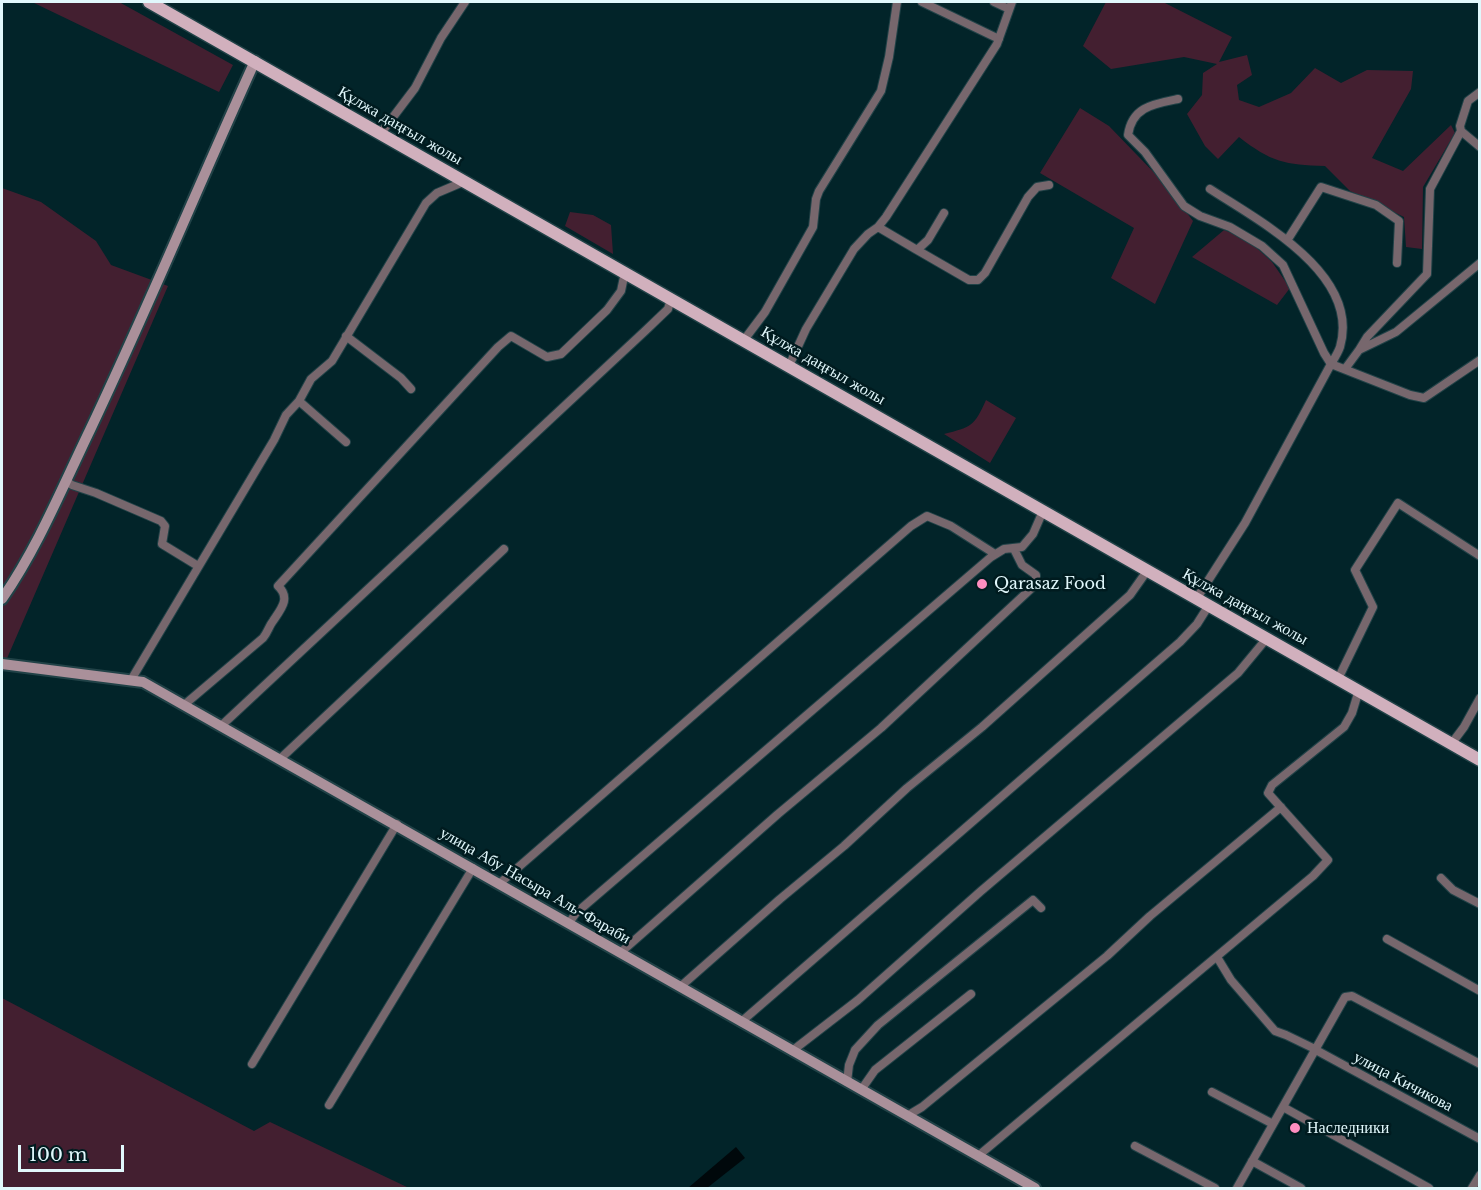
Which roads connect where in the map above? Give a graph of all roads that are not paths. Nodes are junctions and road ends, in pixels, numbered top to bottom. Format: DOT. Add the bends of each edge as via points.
graph roads {
  1 [pos="149,2"];
  2 [pos="465,2"];
  3 [pos="897,2"];
  4 [pos="922,2"];
  5 [pos="994,2"];
  6 [pos="1011,5"];
  7 [pos="999,39"];
  8 [pos="255,60"];
  9 [pos="1479,92"];
  10 [pos="1178,99"];
  11 [pos="1461,131"];
  12 [pos="381,133"];
  13 [pos="1479,147"];
  14 [pos="464,182"];
  15 [pos="1049,185"];
  16 [pos="1210,189"];
  17 [pos="944,213"];
  18 [pos="878,227"];
  19 [pos="1288,239"];
  20 [pos="918,250"];
  21 [pos="1396,263"];
  22 [pos="1479,264"];
  23 [pos="625,272"];
  24 [pos="672,299"];
  25 [pos="346,336"];
  26 [pos="744,340"];
  27 [pos="1359,350"];
  28 [pos="1479,360"];
  29 [pos="1331,364"];
  30 [pos="789,366"];
  31 [pos="1345,369"];
  32 [pos="411,389"];
  33 [pos="299,401"];
  34 [pos="346,442"];
  35 [pos="66,481"];
  36 [pos="1043,511"];
  37 [pos="504,549"];
  38 [pos="1014,549"];
  39 [pos="995,554"];
  40 [pos="1479,556"];
  41 [pos="198,566"];
  42 [pos="1147,571"];
  43 [pos="1197,598"];
  44 [pos="2,599"];
  45 [pos="1209,605"];
  46 [pos="1267,638"];
  47 [pos="2,664"];
  48 [pos="1338,679"];
  49 [pos="131,680"];
  50 [pos="1359,690"];
  51 [pos="1479,698"];
  52 [pos="184,705"];
  53 [pos="222,726"];
  54 [pos="1452,743"];
  55 [pos="280,759"];
  56 [pos="1479,760"];
  57 [pos="1281,807"];
  58 [pos="397,824"];
  59 [pos="473,868"];
  60 [pos="1441,878"];
  61 [pos="499,884"];
  62 [pos="1479,904"];
  63 [pos="1041,908"];
  64 [pos="569,924"];
  65 [pos="1387,939"];
  66 [pos="620,952"];
  67 [pos="1217,957"];
  68 [pos="680,987"];
  69 [pos="1479,991"];
  70 [pos="971,994"];
  71 [pos="741,1022"];
  72 [pos="1314,1049"];
  73 [pos="792,1051"];
  74 [pos="252,1064"];
  75 [pos="1479,1064"];
  76 [pos="847,1082"];
  77 [pos="861,1090"];
  78 [pos="1212,1092"];
  79 [pos="329,1105"];
  80 [pos="1283,1107"];
  81 [pos="907,1116"];
  82 [pos="1273,1124"];
  83 [pos="1479,1139"];
  84 [pos="1135,1146"];
  85 [pos="978,1156"];
  86 [pos="1252,1161"];
  87 [pos="1479,1175"];
  88 [pos="1035,1188"];
  89 [pos="1215,1188"];
  90 [pos="1237,1188"];
  91 [pos="1301,1188"];
  92 [pos="1429,1188"];
  93 [pos="1472,1188"];
  1 -- 8 [label="main road, Құлжа даңғыл жолы"];
  2 -- 12 [label="street" via="415,88"];
  3 -- 26 [label="street" via="880,91 819,191 813,227 796,259"];
  4 -- 7 [label="street"];
  5 -- 6 [label="street"];
  6 -- 7 [label="street"];
  7 -- 18 [label="street"];
  8 -- 12 [label="main road, Құлжа даңғыл жолы"];
  8 -- 35 [label="street" via="139,326"];
  9 -- 11 [label="street" via="1468,101"];
  10 -- 29 [label="street" via="1142,109 1130,123 1128,135 1184,206 1230,227 1283,264"];
  11 -- 13 [label="street"];
  11 -- 27 [label="street" via="1430,189 1427,274"];
  12 -- 14 [label="main road, Құлжа даңғыл жолы"];
  14 -- 23 [label="main road, Құлжа даңғыл жолы"];
  14 -- 25 [label="street" via="436,193 426,203"];
  15 -- 20 [label="street" via="1037,186 1028,197 978,280 969,280"];
  16 -- 19 [label="street"];
  17 -- 20 [label="street"];
  18 -- 20 [label="street"];
  18 -- 30 [label="street" via="854,249 806,329"];
  19 -- 21 [label="street" via="1321,187 1376,205 1399,221"];
  19 -- 29 [label="street" via="1335,294 1342,321 1340,347"];
  22 -- 27 [label="street" via="1396,332"];
  23 -- 24 [label="main road, Құлжа даңғыл жолы"];
  23 -- 52 [label="street" via="621,291 607,310 561,354 547,357 511,336 498,347 278,586 284,605 263,638"];
  24 -- 26 [label="main road, Құлжа даңғыл жолы"];
  24 -- 53 [label="street" via="668,309 645,332"];
  25 -- 32 [label="street"];
  25 -- 33 [label="street" via="332,361 310,379"];
  26 -- 30 [label="main road, Құлжа даңғыл жолы"];
  27 -- 31 [label="street"];
  28 -- 31 [label="street" via="1424,398"];
  29 -- 31 [label="street"];
  29 -- 43 [label="street" via="1245,523"];
  30 -- 36 [label="main road, Құлжа даңғыл жолы"];
  33 -- 34 [label="street"];
  33 -- 41 [label="street" via="286,415"];
  35 -- 41 [label="street" via="161,521 165,526 162,544"];
  35 -- 44 [label="street" via="21,571"];
  36 -- 38 [label="street" via="1028,541"];
  36 -- 42 [label="main road, Құлжа даңғыл жолы"];
  37 -- 55 [label="street"];
  38 -- 39 [label="street"];
  38 -- 66 [label="street" via="1022,565 1036,575 1036,584 881,728"];
  39 -- 61 [label="street" via="927,516 911,526"];
  39 -- 64 [label="street" via="576,913"];
  40 -- 48 [label="street" via="1398,503 1355,570 1373,607"];
  41 -- 49 [label="street"];
  42 -- 43 [label="main road, Құлжа даңғыл жолы"];
  42 -- 68 [label="street" via="1130,595 982,727"];
  43 -- 45 [label="main road, Құлжа даңғыл жолы"];
  45 -- 46 [label="main road, Құлжа даңғыл жолы"];
  45 -- 71 [label="street" via="1180,642"];
  46 -- 48 [label="main road, Құлжа даңғыл жолы"];
  46 -- 73 [label="street" via="1238,673 858,1000"];
  47 -- 49 [label="street, улица Абу Насыра Аль-Фараби"];
  48 -- 50 [label="main road, Құлжа даңғыл жолы"];
  49 -- 52 [label="street, улица Абу Насыра Аль-Фараби" via="143,681"];
  50 -- 54 [label="main road, Құлжа даңғыл жолы"];
  50 -- 57 [label="street" via="1344,727 1272,785 1268,793"];
  51 -- 54 [label="street"];
  52 -- 53 [label="street, улица Абу Насыра Аль-Фараби"];
  53 -- 55 [label="street, улица Абу Насыра Аль-Фараби"];
  54 -- 56 [label="main road, Құлжа даңғыл жолы"];
  55 -- 58 [label="street, улица Абу Насыра Аль-Фараби"];
  57 -- 67 [label="street" via="1328,860"];
  57 -- 81 [label="street" via="1107,956"];
  58 -- 59 [label="street, улица Абу Насыра Аль-Фараби"];
  58 -- 74 [label="street"];
  59 -- 61 [label="street, улица Абу Насыра Аль-Фараби"];
  59 -- 79 [label="street"];
  60 -- 62 [label="street" via="1453,890"];
  61 -- 64 [label="street, улица Абу Насыра Аль-Фараби"];
  63 -- 76 [label="street" via="1033,900 878,1025 855,1050"];
  64 -- 66 [label="street, улица Абу Насыра Аль-Фараби"];
  65 -- 69 [label="street"];
  66 -- 68 [label="street, улица Абу Насыра Аль-Фараби"];
  67 -- 72 [label="street, улица Кичикова" via="1231,980 1275,1031"];
  67 -- 85 [label="street"];
  68 -- 71 [label="street, улица Абу Насыра Аль-Фараби"];
  70 -- 77 [label="street" via="875,1070"];
  71 -- 73 [label="street, улица Абу Насыра Аль-Фараби"];
  72 -- 75 [label="street" via="1348,995"];
  72 -- 80 [label="street"];
  72 -- 83 [label="street, улица Кичикова"];
  73 -- 76 [label="street, улица Абу Насыра Аль-Фараби"];
  76 -- 77 [label="street, улица Абу Насыра Аль-Фараби"];
  77 -- 81 [label="street, улица Абу Насыра Аль-Фараби"];
  78 -- 82 [label="street"];
  80 -- 82 [label="street"];
  80 -- 92 [label="street"];
  81 -- 85 [label="street, улица Абу Насыра Аль-Фараби"];
  82 -- 86 [label="street"];
  84 -- 89 [label="street"];
  85 -- 88 [label="street, улица Абу Насыра Аль-Фараби"];
  86 -- 90 [label="street"];
  86 -- 91 [label="street"];
  87 -- 93 [label="street"];
}
